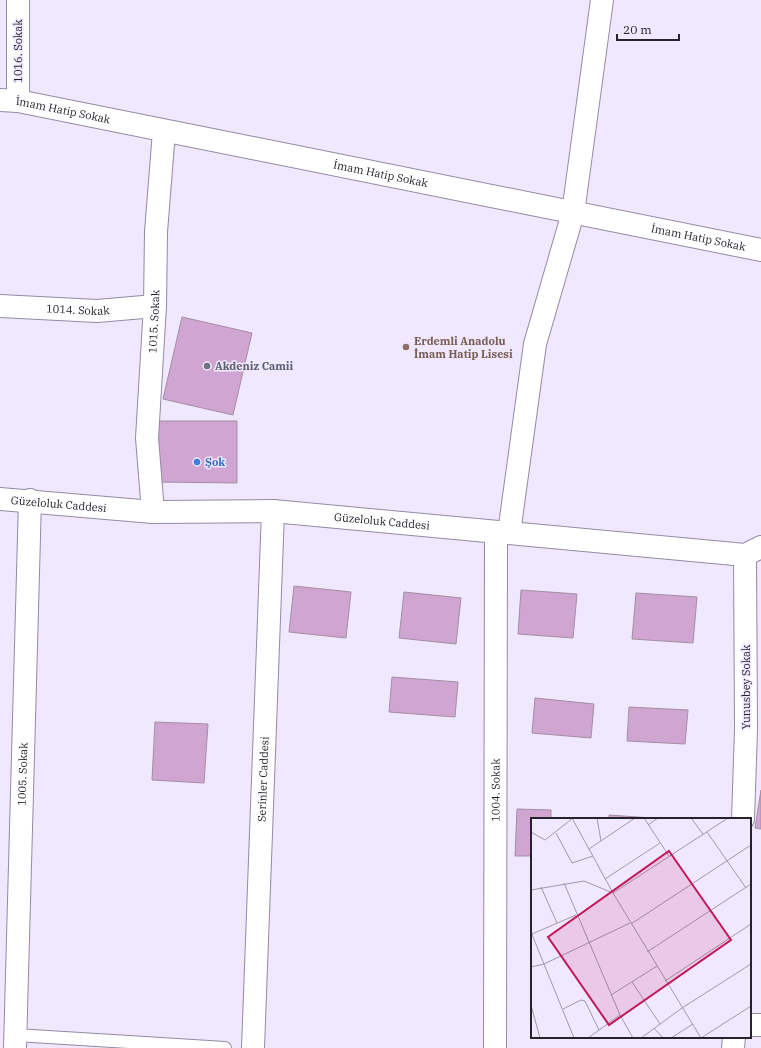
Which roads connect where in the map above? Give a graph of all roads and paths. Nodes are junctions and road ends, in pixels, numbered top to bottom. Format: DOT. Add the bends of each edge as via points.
graph roads {
  1 [pos="18,0"];
  2 [pos="602,0"];
  3 [pos="9,100"];
  4 [pos="164,131"];
  5 [pos="573,213"];
  6 [pos="761,250"];
  7 [pos="0,306"];
  8 [pos="155,306"];
  9 [pos="0,499"];
  10 [pos="30,500"];
  11 [pos="273,511"];
  12 [pos="153,512"];
  13 [pos="503,532"];
  14 [pos="756,553"];
  15 [pos="743,818"];
  16 [pos="734,1038"];
  17 [pos="15,1042"];
  18 [pos="225,1048"];
  19 [pos="254,1048"];
  20 [pos="495,1048"];
  21 [pos="733,1048"];
  1 -- 3 [label="street, 1016. Sokak"];
  2 -- 5 [label="street, 1004. Sokak"];
  3 -- 4 [label="street, İmam Hatip Sokak"];
  4 -- 5 [label="street, İmam Hatip Sokak"];
  4 -- 8 [label="street, 1015. Sokak" via="156,232"];
  5 -- 6 [label="street, İmam Hatip Sokak"];
  5 -- 13 [label="street, 1004. Sokak" via="535,344"];
  7 -- 8 [label="street, 1014. Sokak" via="97,311"];
  8 -- 12 [label="street, 1015. Sokak" via="147,438"];
  9 -- 10 [label="street, Güzeloluk Caddesi"];
  10 -- 12 [label="street, Güzeloluk Caddesi"];
  10 -- 17 [label="street, 1005. Sokak"];
  11 -- 12 [label="street, Güzeloluk Caddesi"];
  11 -- 13 [label="street, Güzeloluk Caddesi"];
  11 -- 19 [label="street, Serinler Caddesi"];
  13 -- 14 [label="street, Güzeloluk Caddesi"];
  13 -- 20 [label="street, 1004. Sokak"];
  14 -- 15 [label="street, Yunusbey Sokak"];
  16 -- 21 [label="street"];
  17 -- 18 [label="lane"];
}
